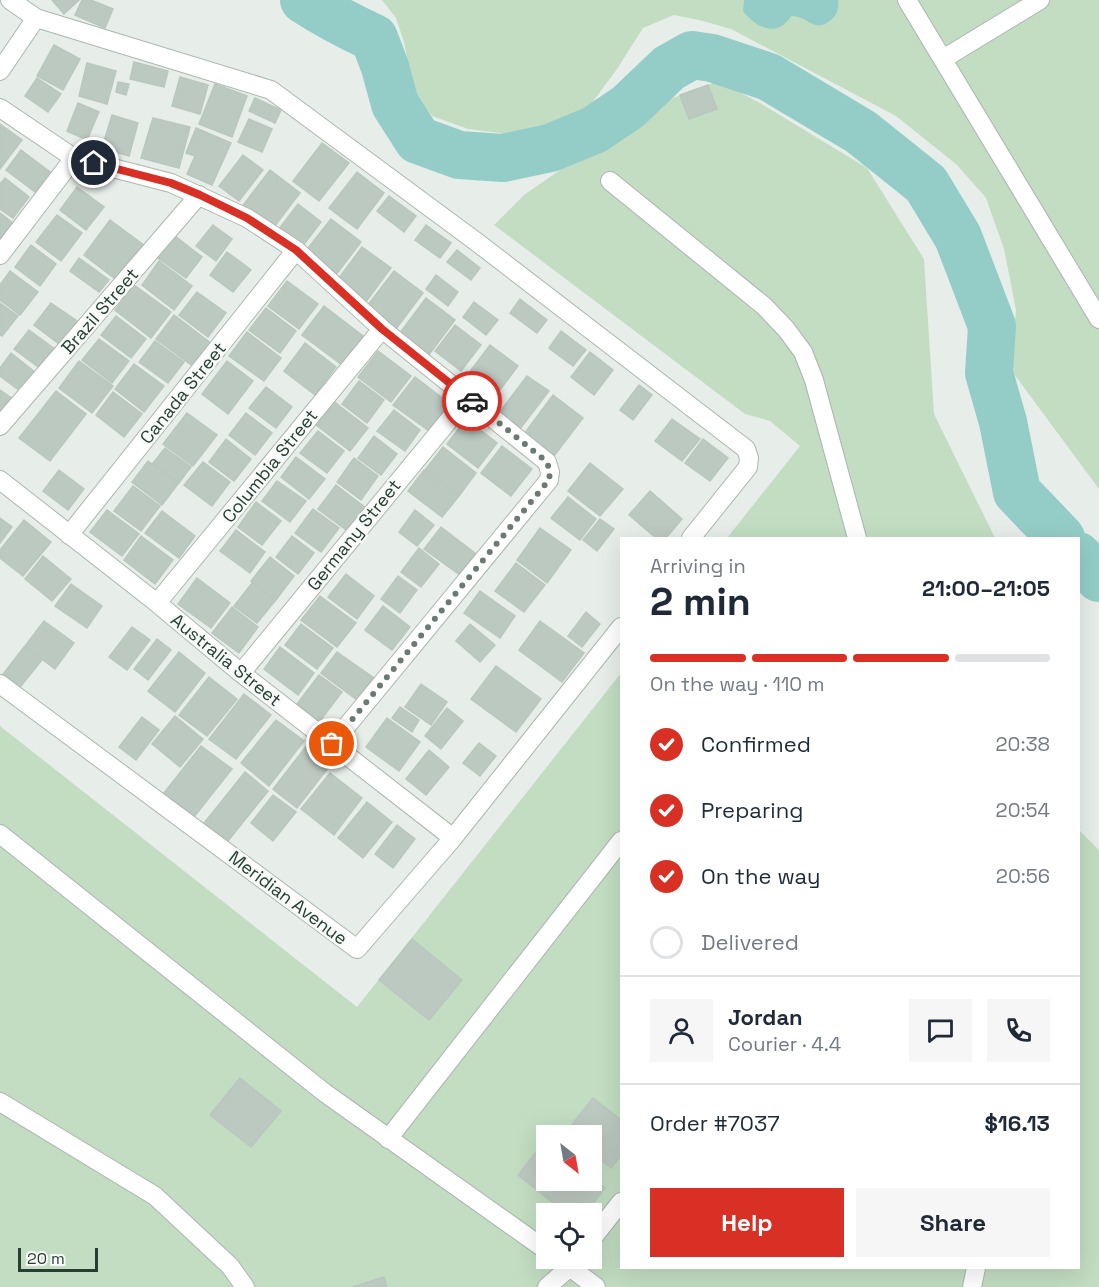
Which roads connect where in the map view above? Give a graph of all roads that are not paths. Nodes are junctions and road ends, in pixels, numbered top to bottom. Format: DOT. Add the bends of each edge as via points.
graph roads {
  1 [pos="9,0"];
  2 [pos="907,0"];
  3 [pos="1040,0"];
  4 [pos="36,18"];
  5 [pos="943,59"];
  6 [pos="0,71"];
  7 [pos="0,108"];
  8 [pos="74,158"];
  9 [pos="610,181"];
  10 [pos="200,195"];
  11 [pos="296,250"];
  12 [pos="0,255"];
  13 [pos="1099,319"];
  14 [pos="382,329"];
  15 [pos="468,397"];
  16 [pos="0,426"];
  17 [pos="0,480"];
  18 [pos="69,535"];
  19 [pos="692,537"];
  20 [pos="857,537"];
  21 [pos="157,603"];
  22 [pos="620,628"];
  23 [pos="241,673"];
  24 [pos="0,684"];
  25 [pos="332,744"];
  26 [pos="0,834"];
  27 [pos="453,838"];
  28 [pos="620,842"];
  29 [pos="0,1102"];
  30 [pos="388,1139"];
  31 [pos="620,1203"];
  32 [pos="602,1226"];
  33 [pos="536,1243"];
  34 [pos="562,1269"];
  35 [pos="577,1269"];
  36 [pos="976,1269"];
  37 [pos="245,1287"];
  38 [pos="548,1287"];
  39 [pos="596,1287"];
  40 [pos="972,1287"];
  1 -- 4 [label="street"];
  2 -- 5 [label="street"];
  3 -- 5 [label="street"];
  4 -- 6 [label="street"];
  4 -- 19 [label="street" via="271,90 746,449 748,467"];
  5 -- 13 [label="street"];
  7 -- 8 [label="street"];
  8 -- 10 [label="street" via="171,183"];
  8 -- 12 [label="street"];
  9 -- 20 [label="street" via="764,306 803,352"];
  10 -- 11 [label="street" via="247,218"];
  10 -- 16 [label="street, Brazil Street"];
  11 -- 14 [label="street"];
  11 -- 18 [label="street, Canada Street"];
  14 -- 15 [label="street"];
  14 -- 21 [label="street, Columbia Street"];
  15 -- 23 [label="street, Germany Street"];
  15 -- 25 [label="street" via="547,462 549,480"];
  17 -- 18 [label="street, Australia Street"];
  18 -- 21 [label="street, Australia Street"];
  21 -- 23 [label="street, Australia Street"];
  22 -- 27 [label="street, Meridian Avenue"];
  23 -- 25 [label="street, Australia Street"];
  24 -- 27 [label="street, Meridian Avenue" via="357,950"];
  25 -- 27 [label="street, Australia Street"];
  26 -- 30 [label="street"];
  28 -- 30 [label="street"];
  29 -- 37 [label="street" via="155,1196 230,1266"];
  30 -- 33 [label="street"];
  31 -- 32 [label="street"];
  34 -- 38 [label="street"];
  35 -- 39 [label="street"];
  36 -- 40 [label="street"];
}
